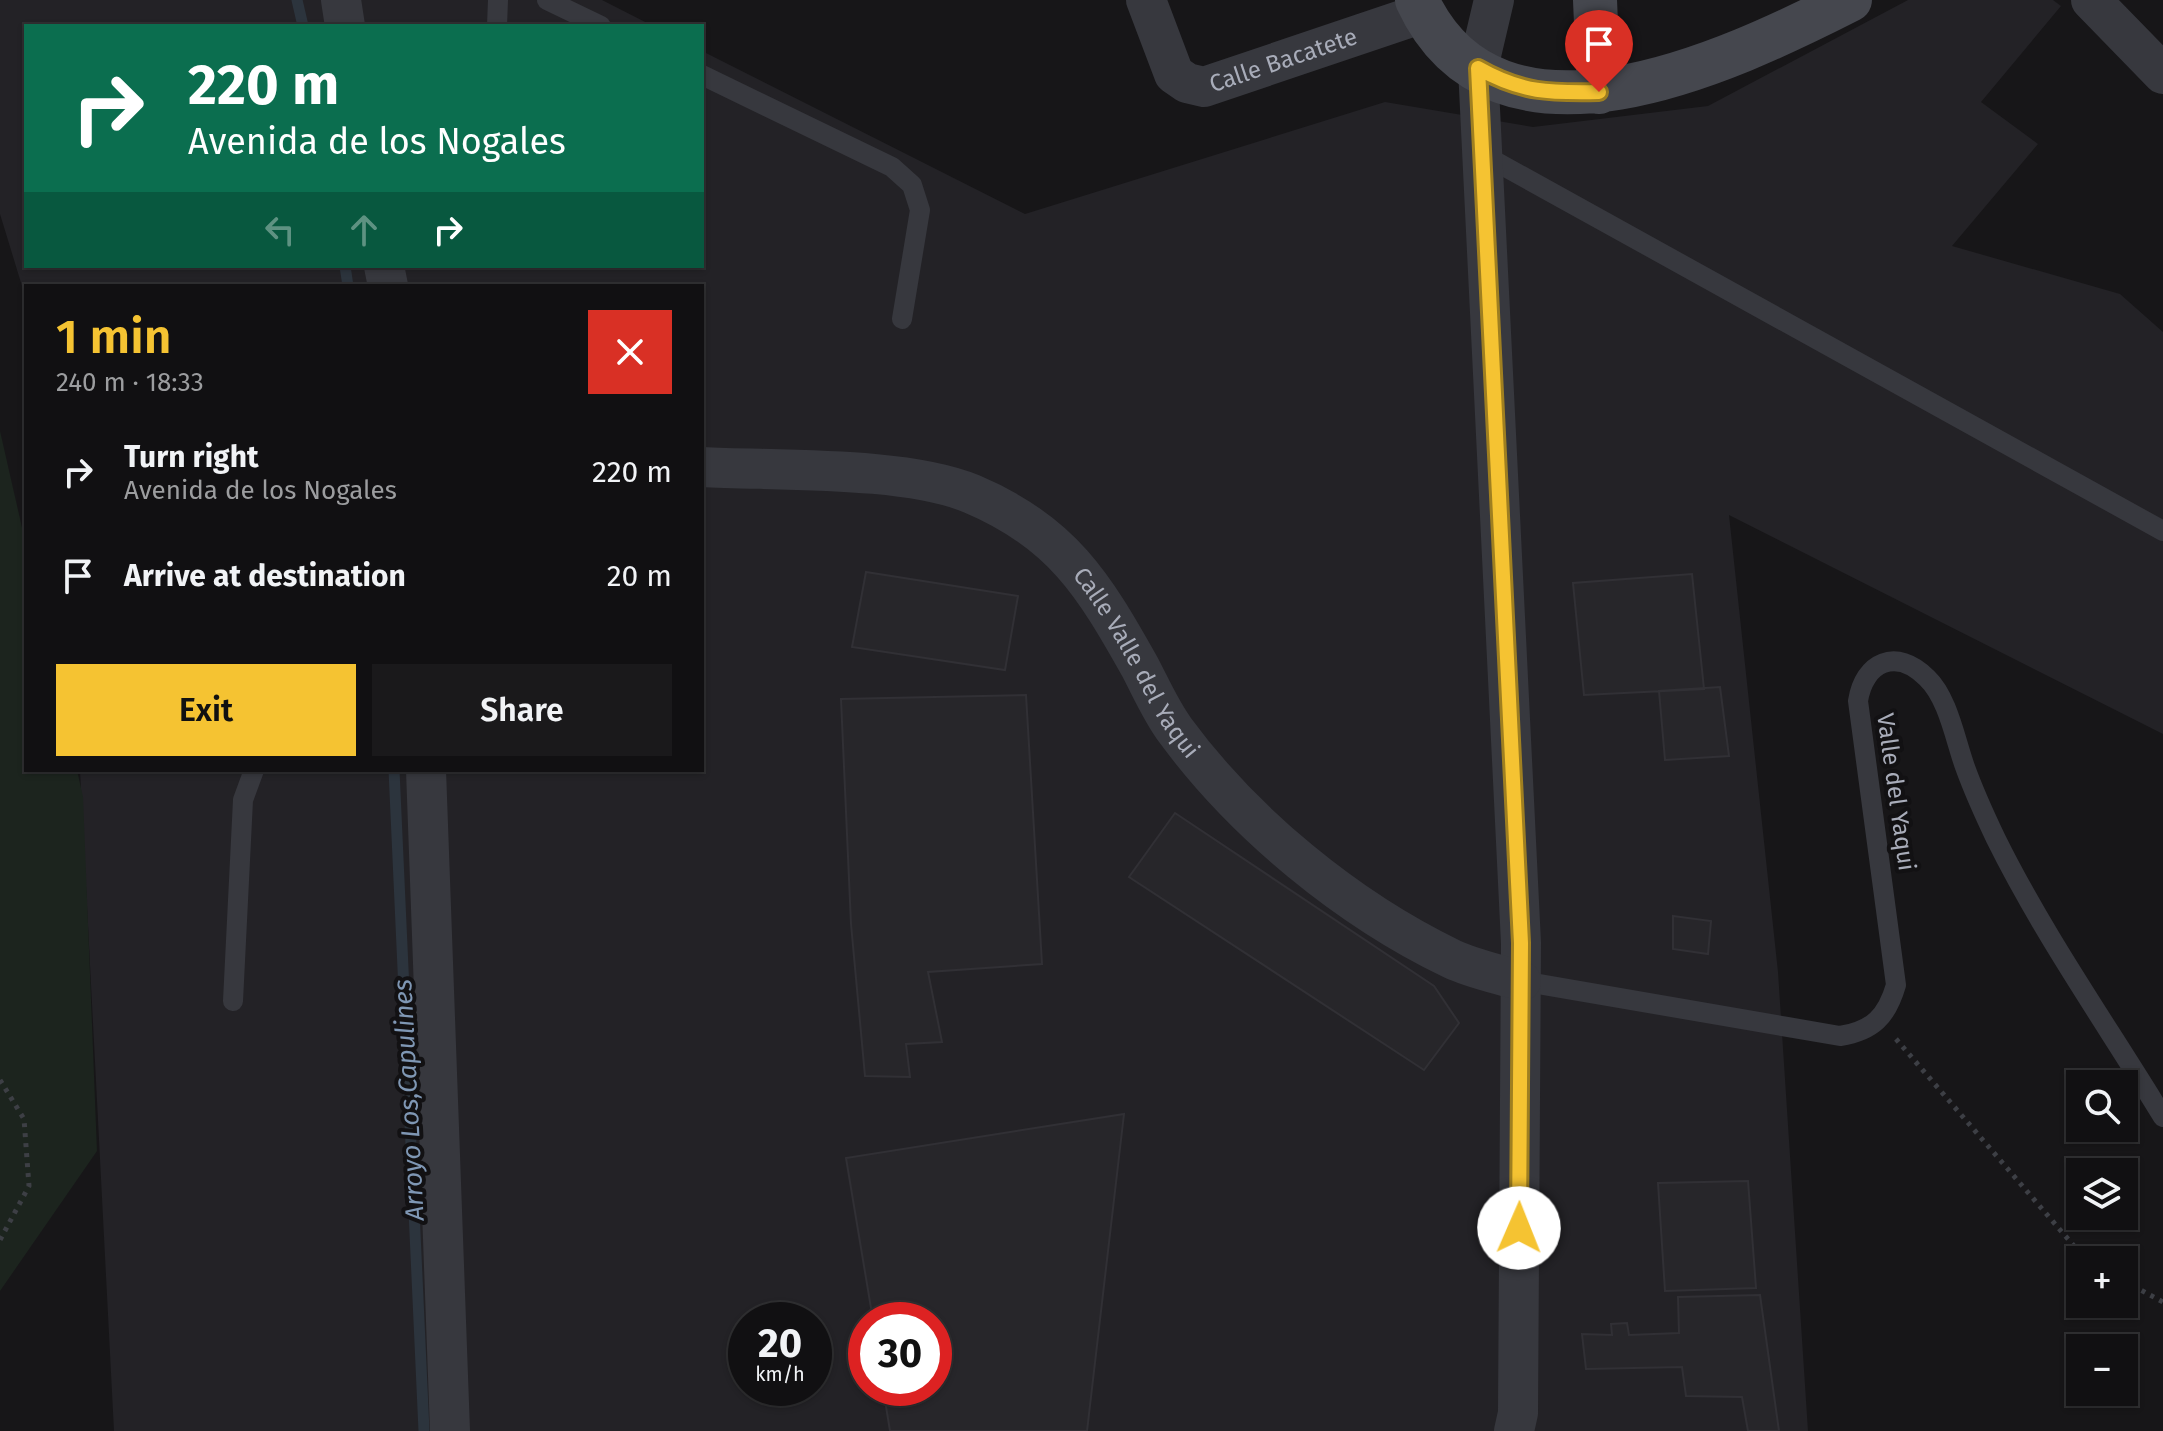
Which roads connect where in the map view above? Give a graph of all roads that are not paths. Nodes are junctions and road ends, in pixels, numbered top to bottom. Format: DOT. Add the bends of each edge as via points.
graph roads {
  1 [pos="341,0"];
  2 [pos="498,0"];
  3 [pos="547,0"];
  4 [pos="1146,0"];
  5 [pos="1494,0"];
  6 [pos="1595,0"];
  7 [pos="1850,0"];
  8 [pos="2091,0"];
  9 [pos="1420,6"];
  10 [pos="345,24"];
  11 [pos="497,24"];
  12 [pos="597,24"];
  13 [pos="1478,68"];
  14 [pos="2163,74"];
  15 [pos="704,76"];
  16 [pos="1599,92"];
  17 [pos="1482,154"];
  18 [pos="902,319"];
  19 [pos="704,467"];
  20 [pos="2163,531"];
  21 [pos="253,772"];
  22 [pos="426,772"];
  23 [pos="1521,981"];
  24 [pos="233,1001"];
  25 [pos="2163,1117"];
  26 [pos="1527,1425"];
  27 [pos="450,1431"];
  1 -- 10 [label="street"];
  2 -- 11 [label="lane"];
  3 -- 12 [label="lane"];
  4 -- 9 [label="street, Calle Bacatete" via="1174,74 1204,87"];
  5 -- 13 [label="street"];
  6 -- 16 [label="main road"];
  7 -- 16 [label="main road" via="1716,60"];
  8 -- 14 [label="street"];
  9 -- 13 [label="main road" via="1440,39"];
  13 -- 16 [label="main road" via="1538,93"];
  13 -- 17 [label="street"];
  15 -- 18 [label="lane" via="892,167 912,185 920,210"];
  17 -- 20 [label="lane"];
  17 -- 23 [label="street"];
  19 -- 23 [label="street, Calle Valle del Yaqui" via="922,480 970,493 1016,516 1057,543 1087,578 1173,728 1256,821 1363,910 1455,961"];
  21 -- 24 [label="lane" via="243,800"];
  22 -- 27 [label="street"];
  23 -- 25 [label="lane, Valle del Yaqui" via="1840,1036 1862,1033 1880,1020 1896,985 1858,701 1861,682 1870,670 1896,662 1928,678 1939,696 1998,842 2043,926"];
  23 -- 26 [label="street"];
}
